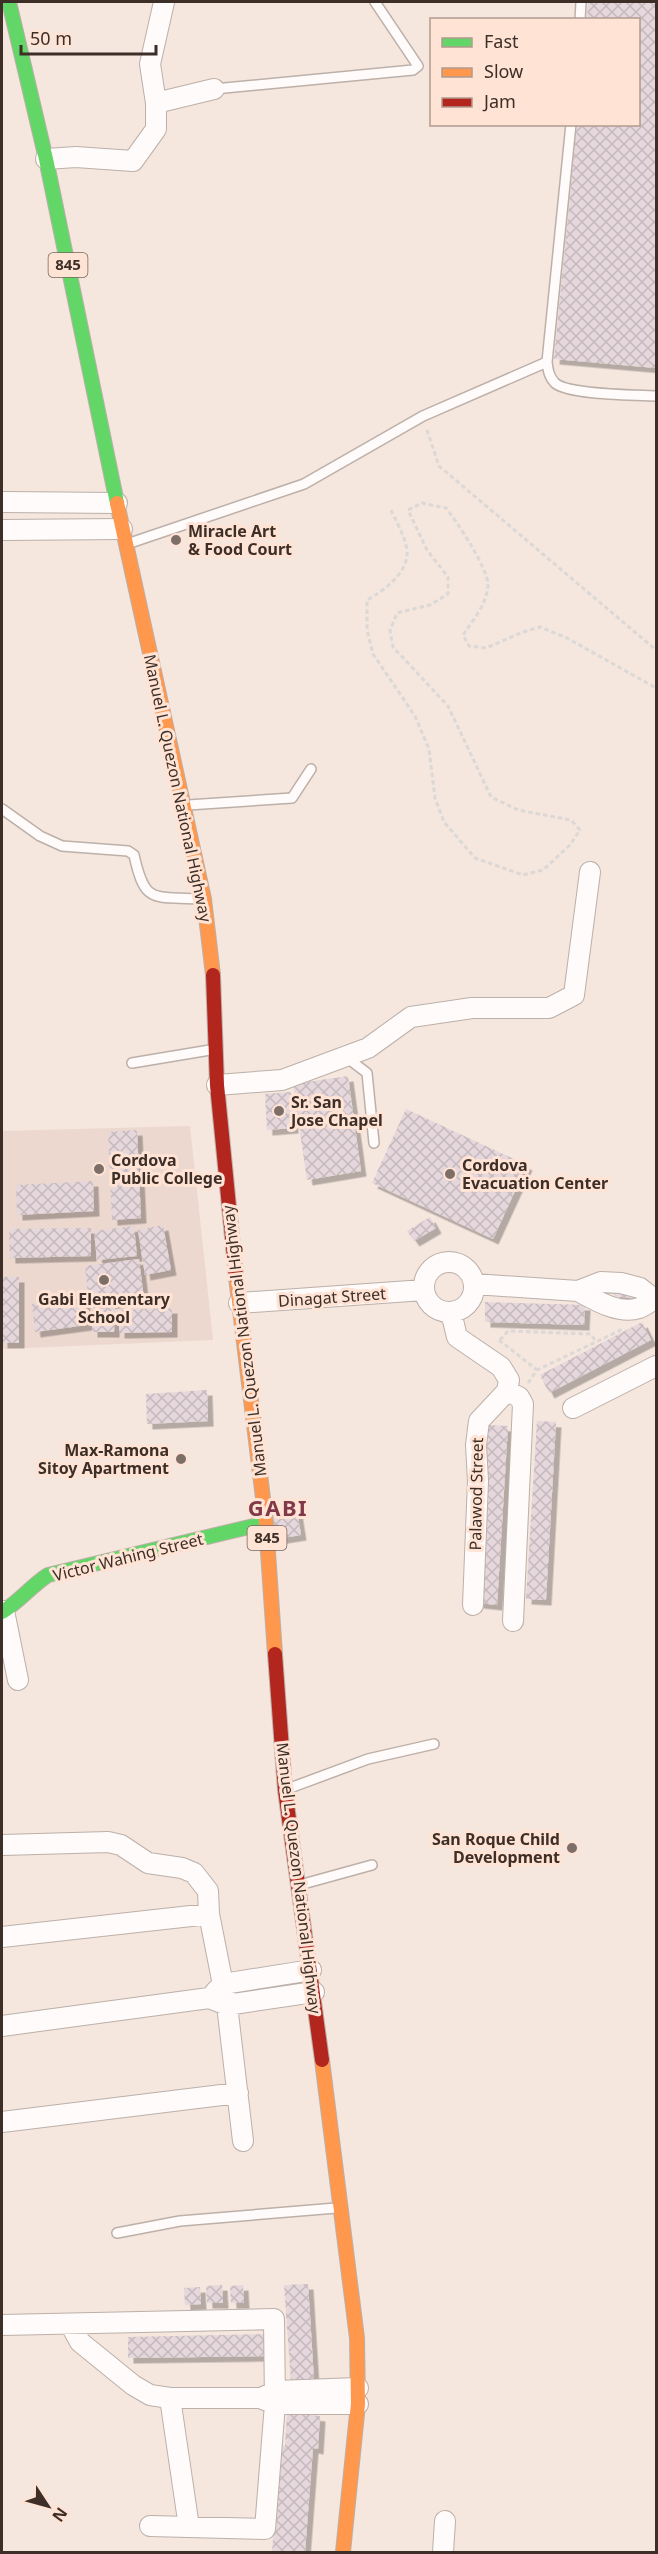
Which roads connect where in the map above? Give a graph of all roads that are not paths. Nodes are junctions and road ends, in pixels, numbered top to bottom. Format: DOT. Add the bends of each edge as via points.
graph roads {
  1 [pos="164,2"];
  2 [pos="375,2"];
  3 [pos="581,2"];
  4 [pos="7,8"];
  5 [pos="580,18"];
  6 [pos="214,89"];
  7 [pos="156,103"];
  8 [pos="571,126"];
  9 [pos="46,159"];
  10 [pos="547,362"];
  11 [pos="657,396"];
  12 [pos="2,502"];
  13 [pos="117,503"];
  14 [pos="2,530"];
  15 [pos="123,537"];
  16 [pos="311,769"];
  17 [pos="183,805"];
  18 [pos="2,810"];
  19 [pos="590,872"];
  20 [pos="204,899"];
  21 [pos="215,1049"];
  22 [pos="344,1055"];
  23 [pos="132,1063"];
  24 [pos="217,1085"];
  25 [pos="374,1143"];
  26 [pos="474,1284"];
  27 [pos="424,1290"];
  28 [pos="656,1299"];
  29 [pos="239,1303"];
  30 [pos="450,1312"];
  31 [pos="657,1366"];
  32 [pos="513,1394"];
  33 [pos="573,1408"];
  34 [pos="266,1523"];
  35 [pos="473,1605"];
  36 [pos="3,1612"];
  37 [pos="513,1621"];
  38 [pos="18,1680"];
  39 [pos="434,1744"];
  40 [pos="285,1790"];
  41 [pos="2,1845"];
  42 [pos="372,1865"];
  43 [pos="298,1885"];
  44 [pos="209,1914"];
  45 [pos="2,1937"];
  46 [pos="311,1970"];
  47 [pos="223,1984"];
  48 [pos="314,1992"];
  49 [pos="218,2002"];
  50 [pos="2,2026"];
  51 [pos="238,2092"];
  52 [pos="2,2122"];
  53 [pos="243,2141"];
  54 [pos="341,2208"];
  55 [pos="117,2233"];
  56 [pos="70,2324"];
  57 [pos="2,2325"];
  58 [pos="358,2396"];
  59 [pos="170,2398"];
  60 [pos="270,2398"];
  61 [pos="445,2521"];
  62 [pos="150,2526"];
  63 [pos="189,2527"];
  64 [pos="343,2553"];
  65 [pos="443,2553"];
  1 -- 7 [label="street" via="150,64"];
  2 -- 6 [label="lane" via="418,66 413,70"];
  3 -- 5 [label="lane"];
  4 -- 9 [label="main road, Manuel L. Quezon National Highway / 845"];
  6 -- 7 [label="street"];
  7 -- 9 [label="street" via="156,129 133,161"];
  8 -- 10 [label="lane"];
  9 -- 13 [label="main road, Manuel L. Quezon National Highway / 845"];
  10 -- 11 [label="lane" via="548,373 563,388"];
  10 -- 15 [label="lane" via="423,416 304,484"];
  12 -- 13 [label="street"];
  13 -- 15 [label="main road, Manuel L. Quezon National Highway / 845"];
  14 -- 15 [label="street"];
  15 -- 17 [label="main road, Manuel L. Quezon National Highway / 845"];
  16 -- 17 [label="lane" via="292,798"];
  17 -- 20 [label="main road, Manuel L. Quezon National Highway / 845"];
  18 -- 20 [label="lane" via="62,846 128,851 134,855 145,890 157,896"];
  19 -- 22 [label="street" via="574,995 549,1008 472,1008 411,1017 368,1048"];
  20 -- 21 [label="main road, Manuel L. Quezon National Highway / 845" via="213,975"];
  21 -- 23 [label="lane"];
  21 -- 24 [label="main road, Manuel L. Quezon National Highway / 845"];
  22 -- 24 [label="street" via="282,1080"];
  22 -- 25 [label="lane" via="367,1074"];
  24 -- 29 [label="main road, Manuel L. Quezon National Highway / 845"];
  26 -- 27 [label="street" via="463,1266 446,1262 431,1271"];
  26 -- 28 [label="street" via="578,1291 601,1282 628,1283"];
  26 -- 30 [label="street" via="466,1306"];
  27 -- 29 [label="street, Dinagat Street"];
  27 -- 30 [label="street" via="435,1308"];
  29 -- 34 [label="main road, Manuel L. Quezon National Highway / 845"];
  30 -- 32 [label="street" via="456,1337 501,1367"];
  31 -- 33 [label="street"];
  32 -- 35 [label="street, Palawod Street" via="479,1421"];
  32 -- 37 [label="street" via="523,1404"];
  34 -- 36 [label="main road, Victor Wahing Street" via="48,1575"];
  34 -- 40 [label="main road, Manuel L. Quezon National Highway / 845"];
  36 -- 38 [label="street"];
  39 -- 40 [label="lane" via="368,1759"];
  40 -- 43 [label="main road, Manuel L. Quezon National Highway / 845"];
  41 -- 44 [label="street" via="121,1845 148,1863 194,1873 207,1891"];
  42 -- 43 [label="lane"];
  43 -- 46 [label="main road, Manuel L. Quezon National Highway / 845"];
  44 -- 45 [label="street"];
  44 -- 47 [label="street"];
  46 -- 47 [label="street"];
  46 -- 48 [label="main road, Manuel L. Quezon National Highway / 845"];
  47 -- 49 [label="street"];
  48 -- 49 [label="street"];
  48 -- 54 [label="main road, Manuel L. Quezon National Highway / 845"];
  49 -- 50 [label="street"];
  49 -- 51 [label="street"];
  51 -- 52 [label="street"];
  51 -- 53 [label="street"];
  54 -- 55 [label="lane" via="180,2221"];
  54 -- 58 [label="main road, Manuel L. Quezon National Highway / 845" via="357,2338"];
  56 -- 57 [label="street"];
  56 -- 59 [label="street" via="80,2342 133,2385 150,2395"];
  56 -- 60 [label="street" via="274,2319"];
  58 -- 60 [label="street"];
  58 -- 64 [label="main road, Manuel L. Quezon National Highway / 845"];
  59 -- 60 [label="street"];
  59 -- 63 [label="street"];
  60 -- 63 [label="street" via="265,2529"];
  61 -- 65 [label="street"];
  62 -- 63 [label="street"];
}
